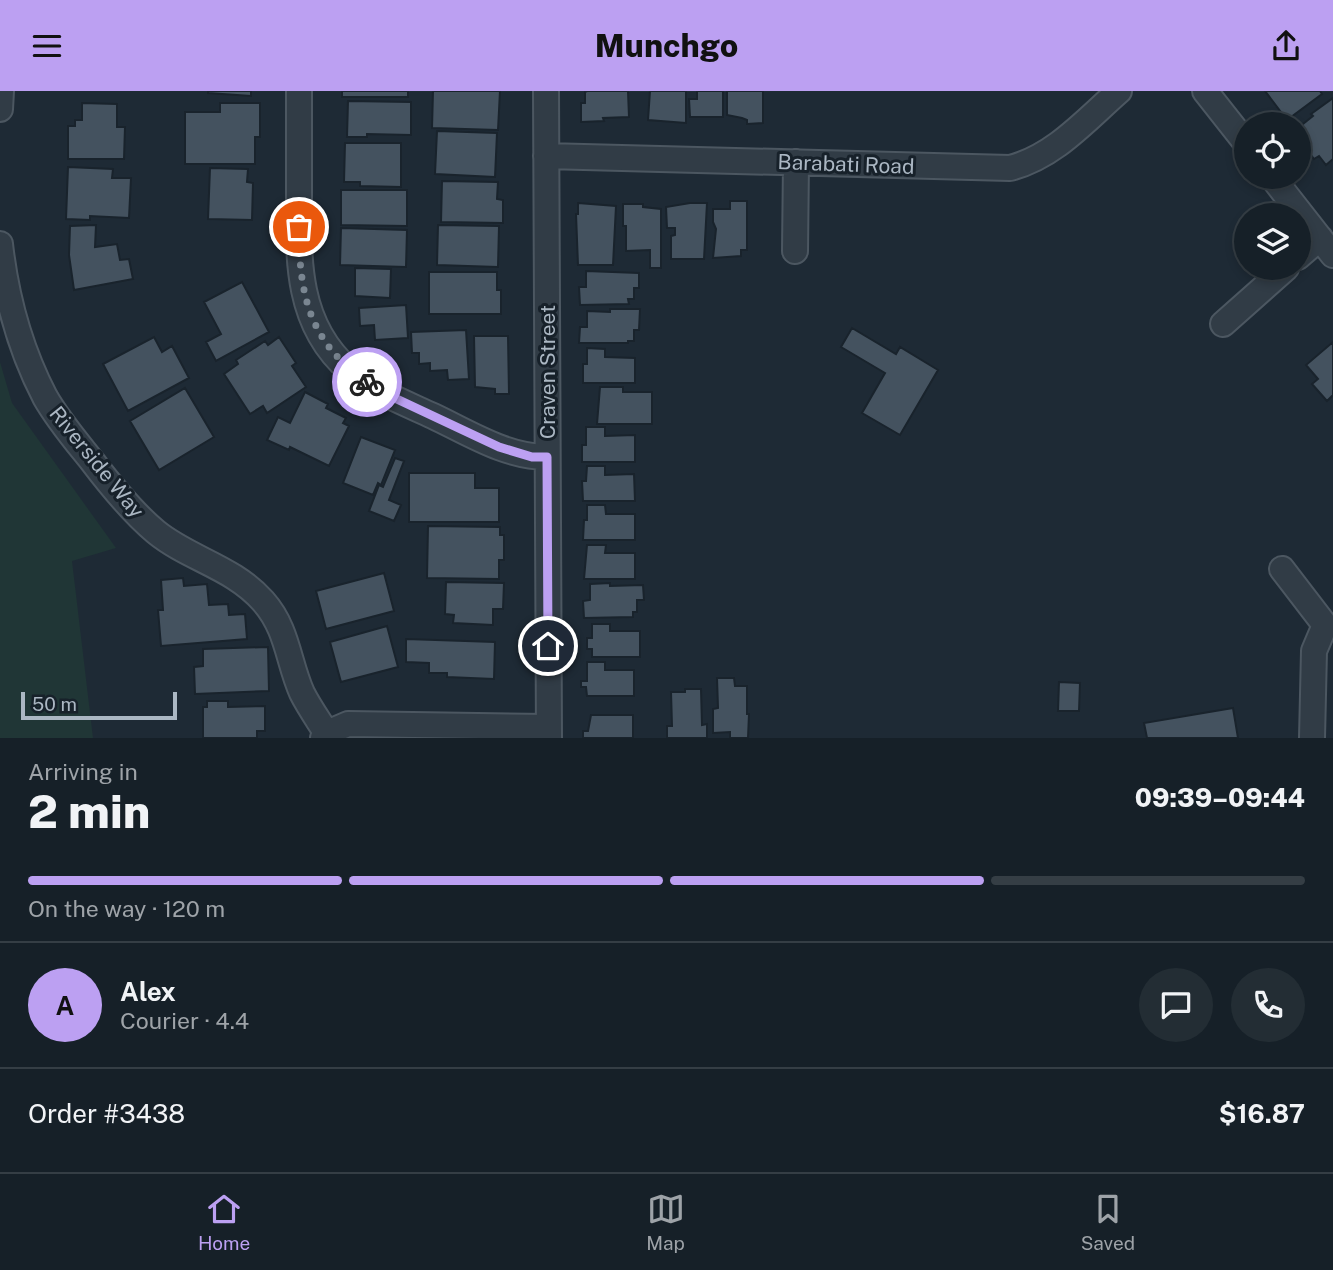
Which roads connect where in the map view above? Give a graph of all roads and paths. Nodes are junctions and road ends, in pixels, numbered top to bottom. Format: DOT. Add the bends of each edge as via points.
graph roads {
  1 [pos="1,91"];
  2 [pos="299,91"];
  3 [pos="546,91"];
  4 [pos="1119,91"];
  5 [pos="1205,91"];
  6 [pos="0,109"];
  7 [pos="1234,128"];
  8 [pos="546,156"];
  9 [pos="796,162"];
  10 [pos="1281,189"];
  11 [pos="0,244"];
  12 [pos="1326,246"];
  13 [pos="795,251"];
  14 [pos="1272,280"];
  15 [pos="1223,324"];
  16 [pos="547,457"];
  17 [pos="1282,569"];
  18 [pos="1329,621"];
  19 [pos="548,732"];
  20 [pos="325,736"];
  21 [pos="1312,738"];
  1 -- 6 [label="street"];
  2 -- 16 [label="street" via="299,255 308,310 324,342 349,370 384,393 499,447"];
  3 -- 8 [label="street, Craven Street"];
  4 -- 9 [label="street, Barabati Road" via="1052,150 1010,168"];
  5 -- 7 [label="street"];
  8 -- 9 [label="street, Barabati Road"];
  8 -- 16 [label="street, Craven Street"];
  9 -- 13 [label="street"];
  10 -- 12 [label="street"];
  11 -- 20 [label="street, Riverside Way" via="18,331 46,398 139,517 158,534 226,571 273,613 302,694"];
  14 -- 15 [label="street"];
  16 -- 19 [label="street, Craven Street"];
  17 -- 18 [label="street"];
  18 -- 21 [label="street" via="1314,651"];
  19 -- 20 [label="street" via="348,724"];
}
